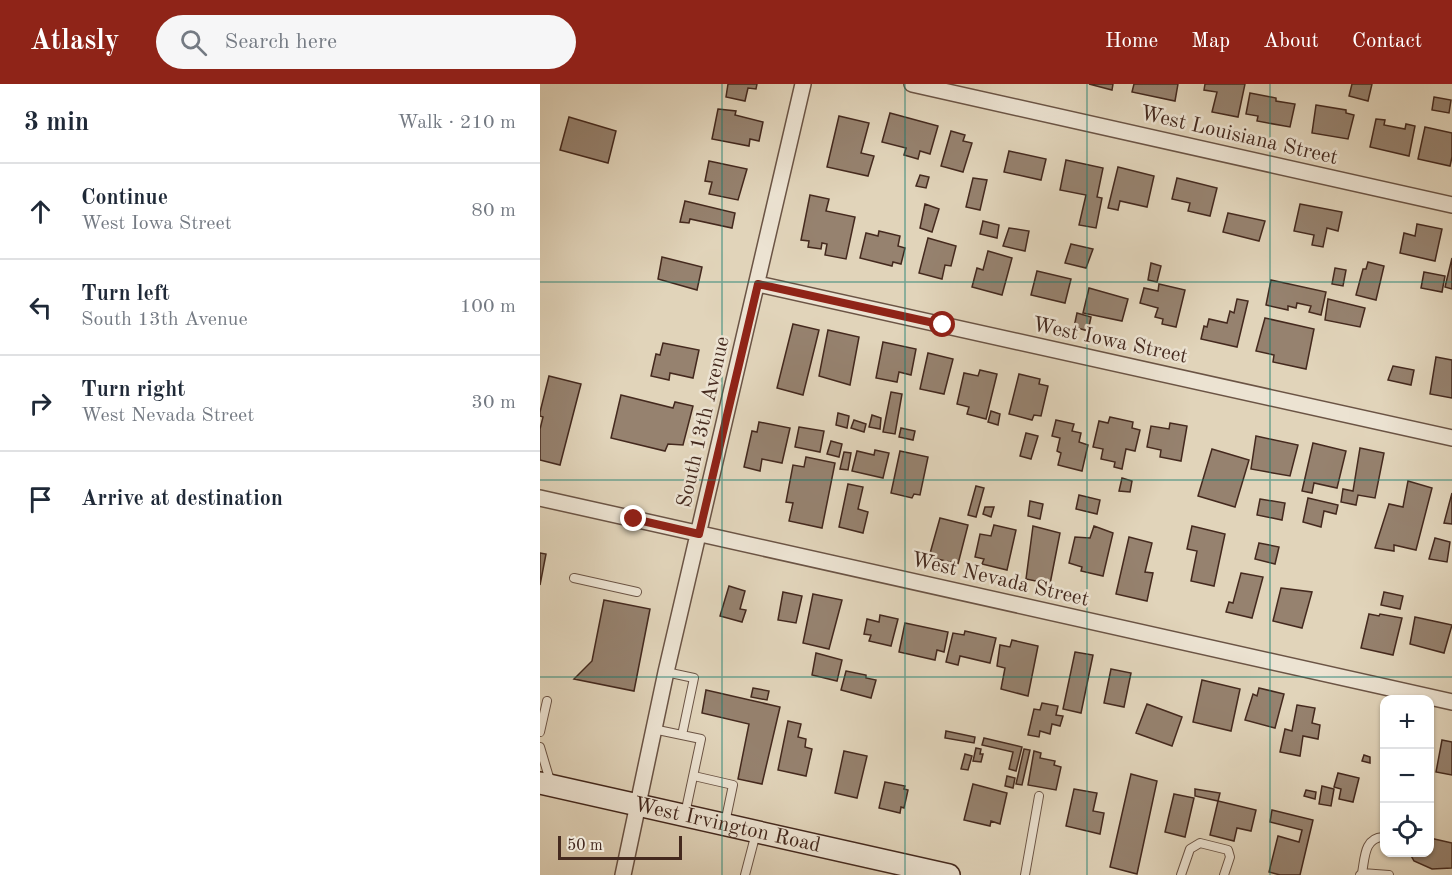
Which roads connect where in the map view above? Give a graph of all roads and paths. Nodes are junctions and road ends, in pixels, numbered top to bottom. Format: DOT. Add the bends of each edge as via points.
graph roads {
  1 [pos="804,84"];
  2 [pos="912,84"];
  3 [pos="1452,205"];
  4 [pos="758,284"];
  5 [pos="1452,438"];
  6 [pos="540,498"];
  7 [pos="699,534"];
  8 [pos="574,578"];
  9 [pos="637,592"];
  10 [pos="666,672"];
  11 [pos="547,701"];
  12 [pos="1452,702"];
  13 [pos="653,729"];
  14 [pos="540,732"];
  15 [pos="682,735"];
  16 [pos="540,747"];
  17 [pos="694,776"];
  18 [pos="546,784"];
  19 [pos="1039,796"];
  20 [pos="639,804"];
  21 [pos="685,816"];
  22 [pos="724,824"];
  23 [pos="756,831"];
  24 [pos="1380,837"];
  25 [pos="1361,874"];
  26 [pos="623,875"];
  27 [pos="745,875"];
  28 [pos="949,875"];
  29 [pos="1024,875"];
  30 [pos="1180,875"];
  31 [pos="1224,875"];
  32 [pos="1389,875"];
  1 -- 4 [label="street, South 13th Avenue"];
  2 -- 3 [label="street, West Louisiana Street"];
  4 -- 5 [label="street, West Iowa Street"];
  4 -- 7 [label="street, South 13th Avenue"];
  6 -- 7 [label="street, West Nevada Street"];
  7 -- 10 [label="street, South 13th Avenue"];
  7 -- 12 [label="street, West Nevada Street"];
  8 -- 9 [label="lane"];
  10 -- 13 [label="street, South 13th Avenue"];
  10 -- 15 [label="lane" via="694,678"];
  11 -- 14 [label="lane"];
  13 -- 15 [label="lane"];
  13 -- 20 [label="street, South 13th Avenue"];
  15 -- 17 [label="lane" via="701,739"];
  16 -- 18 [label="lane"];
  17 -- 21 [label="lane"];
  17 -- 22 [label="lane" via="733,785"];
  18 -- 20 [label="main road, West Irvington Road"];
  19 -- 29 [label="lane"];
  20 -- 21 [label="main road, West Irvington Road"];
  20 -- 26 [label="street, South 13th Avenue"];
  21 -- 22 [label="main road, West Irvington Road"];
  22 -- 23 [label="main road, West Irvington Road"];
  23 -- 27 [label="lane"];
  23 -- 28 [label="main road, West Irvington Road"];
  24 -- 25 [label="lane" via="1368,845"];
  25 -- 32 [label="lane"];
  30 -- 31 [label="lane" via="1190,849 1200,843 1228,850 1230,857"];
}
